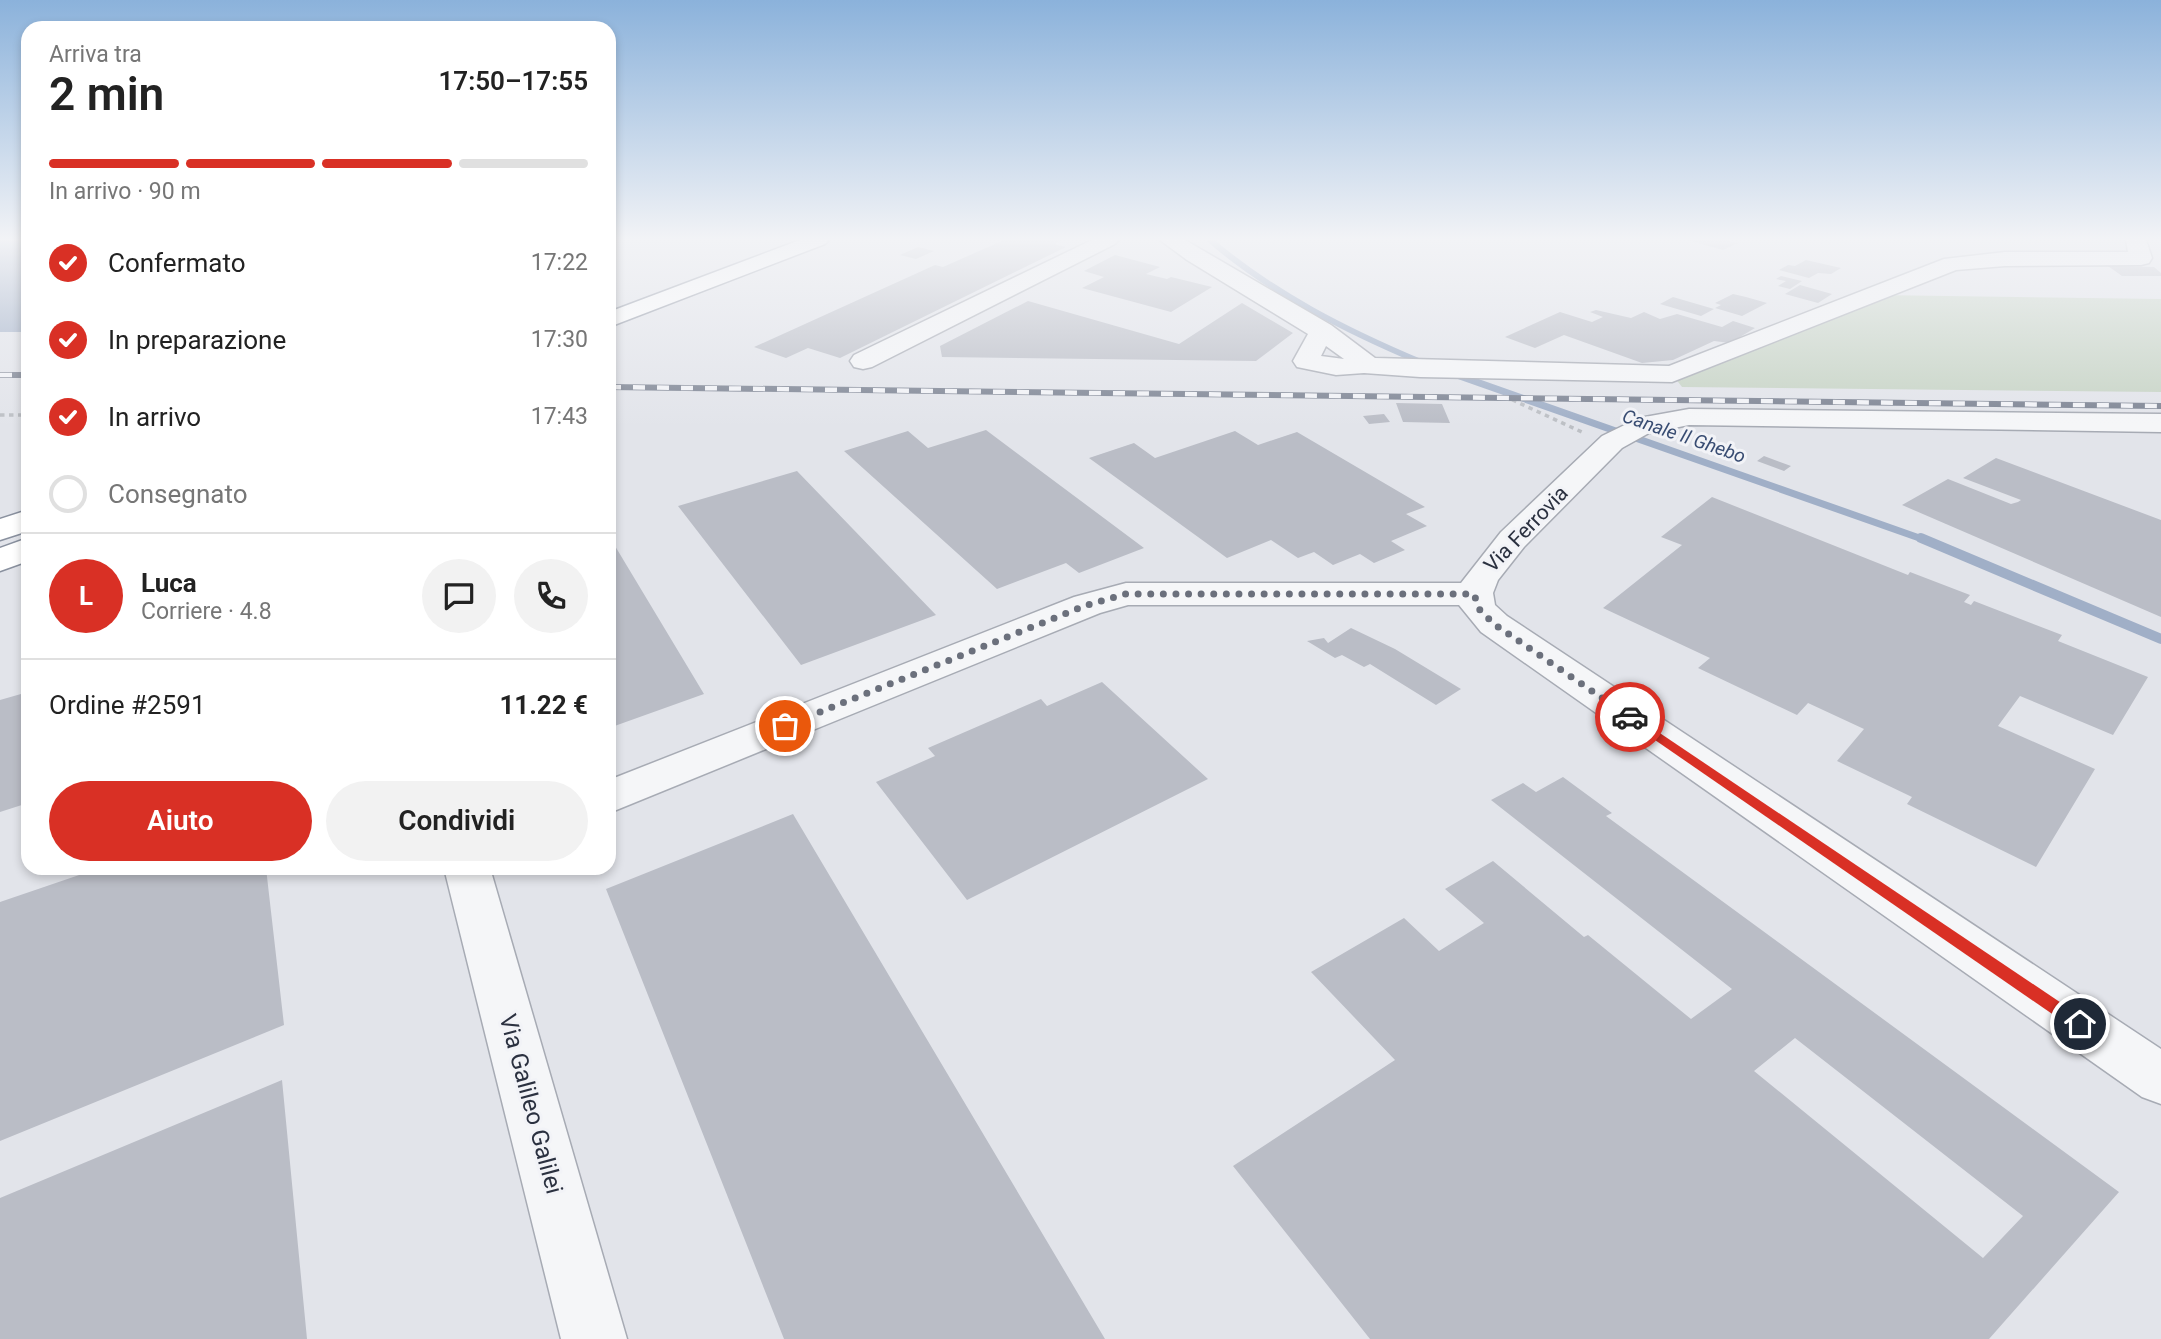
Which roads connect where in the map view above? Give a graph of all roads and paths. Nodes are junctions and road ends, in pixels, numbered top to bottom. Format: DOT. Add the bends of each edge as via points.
graph roads {
  1 [pos="655,302"];
  2 [pos="981,302"];
  3 [pos="1273,302"];
  4 [pos="1853,302"];
  5 [pos="616,317"];
  6 [pos="1322,330"];
  7 [pos="863,361"];
  8 [pos="1364,365"];
  9 [pos="1526,404"];
  10 [pos="0,415"];
  11 [pos="21,415"];
  12 [pos="2161,423"];
  13 [pos="1622,435"];
  14 [pos="21,522"];
  15 [pos="0,530"];
  16 [pos="21,551"];
  17 [pos="0,561"];
  18 [pos="1474,594"];
  19 [pos="616,794"];
  20 [pos="469,875"];
  21 [pos="2161,1079"];
  22 [pos="594,1339"];
  1 -- 5 [label="highway"];
  2 -- 7 [label="street"];
  3 -- 6 [label="street"];
  4 -- 8 [label="street" via="1672,373"];
  6 -- 8 [label="street"];
  6 -- 8 [label="street" via="1306,361 1336,367"];
  9 -- 13 [label="path" via="1589,436"];
  10 -- 11 [label="path"];
  12 -- 13 [label="street" via="1689,417"];
  13 -- 18 [label="street, Via Ferrovia" via="1502,552 1480,577"];
  14 -- 15 [label="highway"];
  16 -- 17 [label="highway"];
  18 -- 19 [label="street" via="1126,594 1087,605"];
  18 -- 21 [label="street, Via Ferrovia" via="1479,609 1494,624"];
  20 -- 22 [label="street, Via Galileo Galilei"];
}
